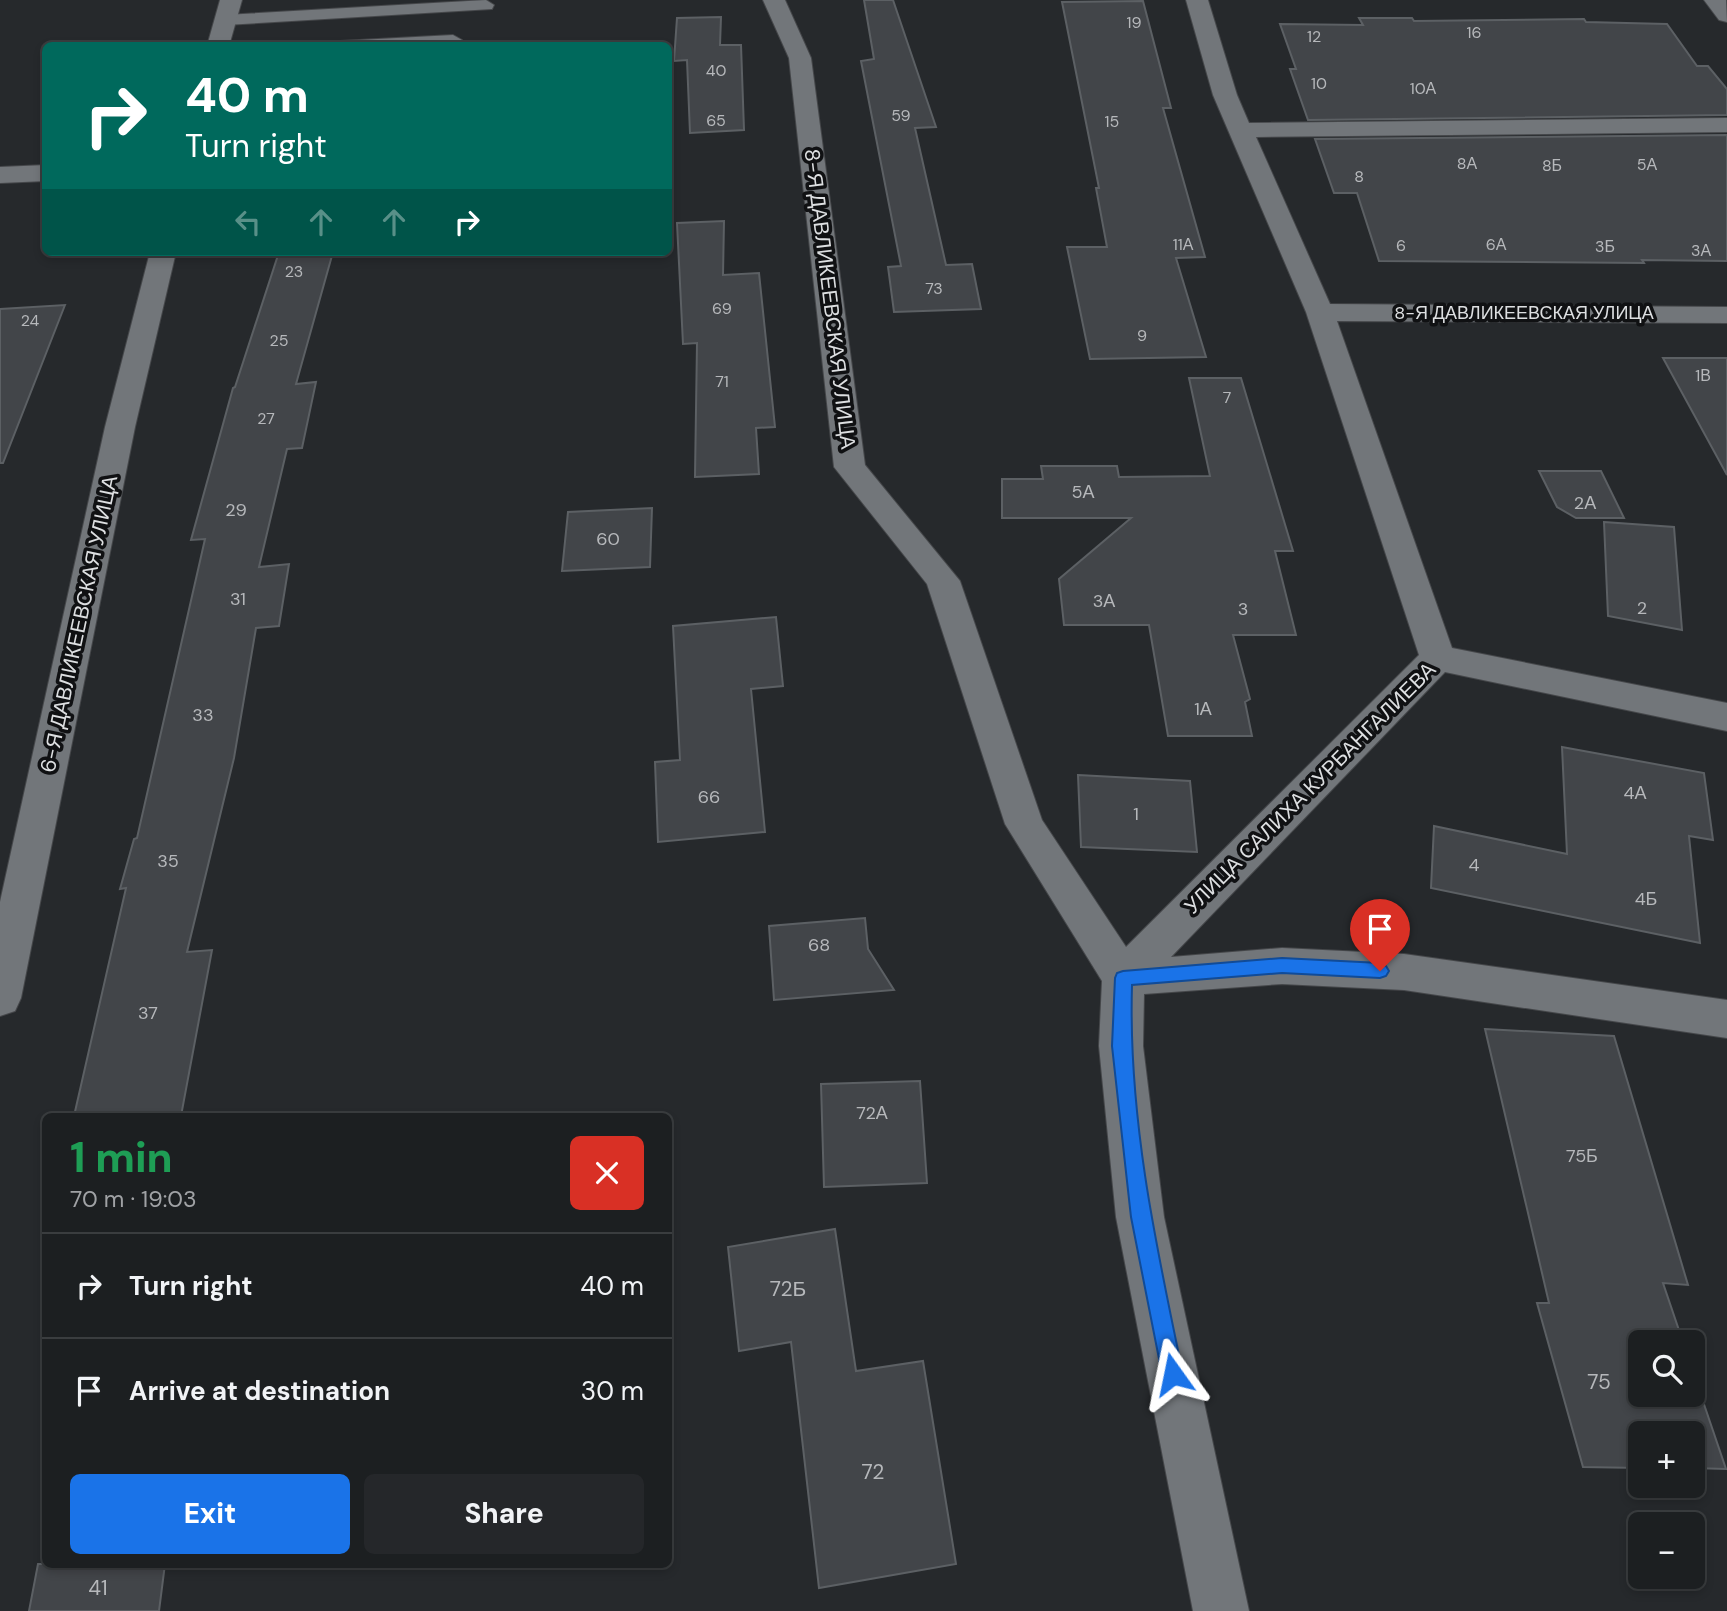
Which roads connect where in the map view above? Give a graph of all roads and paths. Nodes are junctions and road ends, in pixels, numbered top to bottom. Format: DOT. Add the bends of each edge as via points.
graph roads {
  1 [pos="774,0"];
  2 [pos="1197,0"];
  3 [pos="1715,0"];
  4 [pos="486,5"];
  5 [pos="228,10"];
  6 [pos="1727,15"];
  7 [pos="453,40"];
  8 [pos="219,42"];
  9 [pos="415,42"];
  10 [pos="1727,125"];
  11 [pos="1240,130"];
  12 [pos="42,173"];
  13 [pos="0,175"];
  14 [pos="162,256"];
  15 [pos="1320,312"];
  16 [pos="1727,315"];
  17 [pos="1438,658"];
  18 [pos="1727,717"];
  19 [pos="1123,978"];
  20 [pos="0,998"];
  21 [pos="1727,1019"];
  22 [pos="1221,1611"];
  1 -- 19 [label="street, 8-Я ДАВЛИКЕЕВСКАЯ УЛИЦА" via="800,58 850,467 943,581 1024,824"];
  2 -- 11 [label="street"];
  3 -- 6 [label="street"];
  4 -- 5 [label="lane"];
  5 -- 8 [label="street"];
  7 -- 9 [label="lane"];
  10 -- 11 [label="street"];
  11 -- 15 [label="street"];
  12 -- 13 [label="street"];
  14 -- 20 [label="street, 6-Я ДАВЛИКЕЕВСКАЯ УЛИЦА" via="120,427"];
  15 -- 16 [label="street, 8-Я ДАВЛИКЕЕВСКАЯ УЛИЦА"];
  15 -- 17 [label="street"];
  17 -- 18 [label="street, УЛИЦА САЛИХА КУРБАНГАЛИЕВА"];
  17 -- 19 [label="street, УЛИЦА САЛИХА КУРБАНГАЛИЕВА"];
  19 -- 21 [label="street" via="1282,965 1404,972"];
  19 -- 22 [label="street" via="1121,1046 1140,1217"];
}
